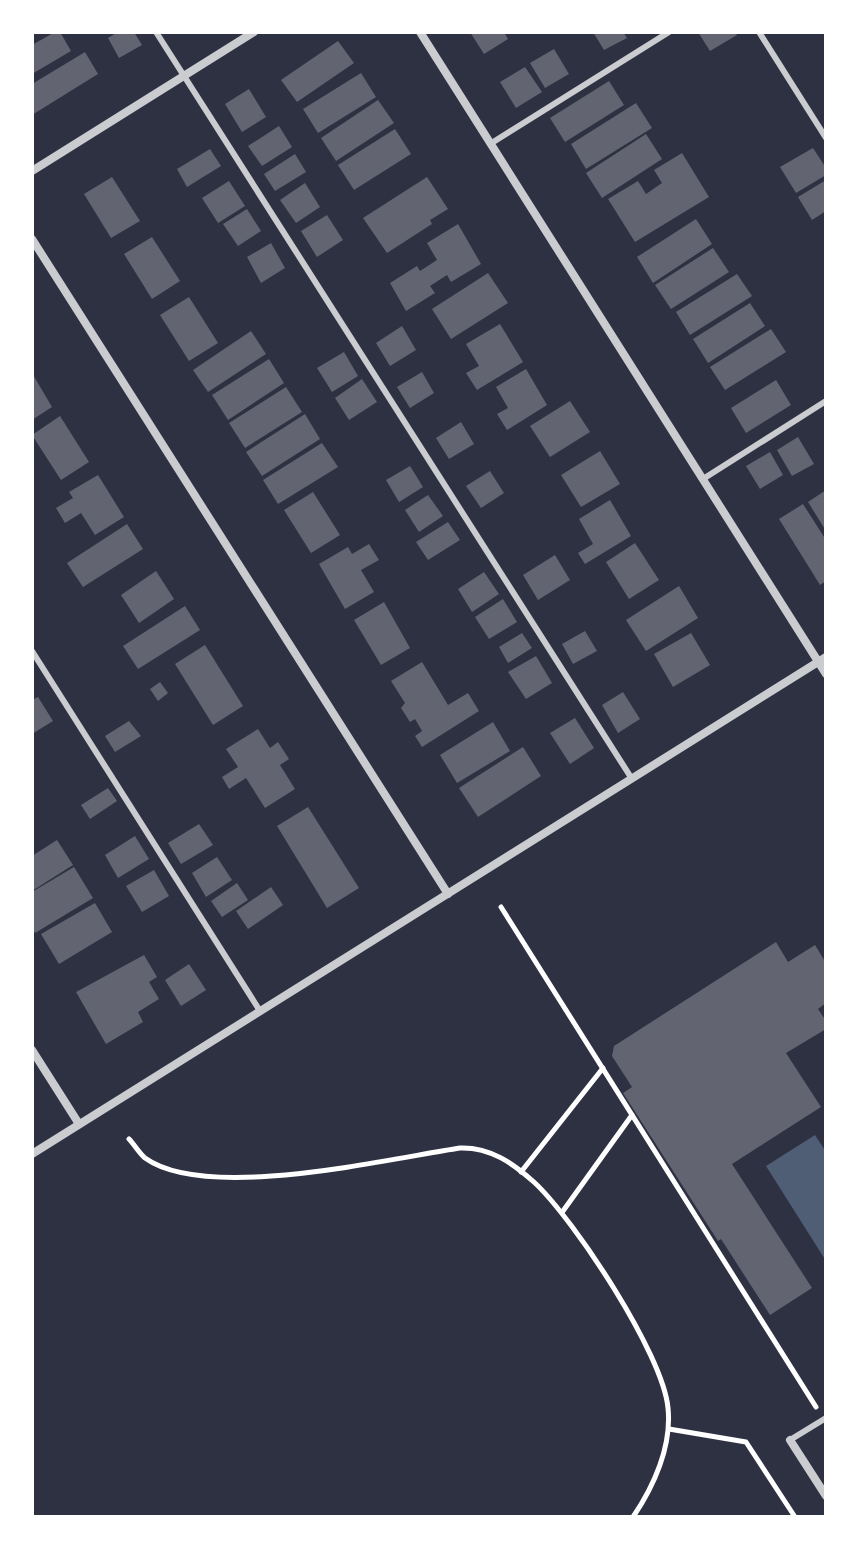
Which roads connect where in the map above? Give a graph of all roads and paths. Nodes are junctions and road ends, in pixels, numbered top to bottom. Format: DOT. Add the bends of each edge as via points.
graph roads {
  1 [pos="156,32"];
  2 [pos="254,32"];
  3 [pos="420,32"];
  4 [pos="669,32"];
  5 [pos="759,32"];
  6 [pos="184,76"];
  7 [pos="826,138"];
  8 [pos="490,144"];
  9 [pos="32,171"];
  10 [pos="32,239"];
  11 [pos="826,401"];
  12 [pos="703,479"];
  13 [pos="32,651"];
  14 [pos="822,660"];
  15 [pos="826,674"];
  16 [pos="632,779"];
  17 [pos="448,894"];
  18 [pos="501,907"];
  19 [pos="260,1011"];
  20 [pos="32,1050"];
  21 [pos="603,1068"];
  22 [pos="632,1115"];
  23 [pos="79,1124"];
  24 [pos="129,1139"];
  25 [pos="32,1154"];
  26 [pos="521,1172"];
  27 [pos="563,1211"];
  28 [pos="823,1416"];
  29 [pos="669,1429"];
  30 [pos="790,1440"];
  31 [pos="826,1496"];
  32 [pos="633,1517"];
  33 [pos="795,1517"];
  1 -- 6 [label="lane"];
  2 -- 6 [label="street"];
  3 -- 8 [label="street"];
  4 -- 8 [label="lane"];
  5 -- 7 [label="lane"];
  6 -- 9 [label="street"];
  6 -- 16 [label="lane"];
  8 -- 12 [label="street"];
  10 -- 17 [label="street"];
  11 -- 12 [label="lane"];
  12 -- 14 [label="street"];
  13 -- 19 [label="lane"];
  14 -- 15 [label="street"];
  14 -- 16 [label="street"];
  16 -- 17 [label="street"];
  17 -- 19 [label="street"];
  18 -- 21 [label="path"];
  19 -- 23 [label="street"];
  20 -- 23 [label="street"];
  21 -- 22 [label="path"];
  21 -- 26 [label="path"];
  22 -- 27 [label="path"];
  22 -- 28 [label="path"];
  23 -- 25 [label="street"];
  24 -- 26 [label="path" via="144,1158 180,1173 224,1179 460,1148 480,1148"];
  26 -- 27 [label="path"];
  27 -- 29 [label="path" via="649,1352 665,1393"];
  28 -- 30 [label="lane"];
  29 -- 32 [label="path" via="657,1472"];
  29 -- 33 [label="path" via="746,1442"];
  30 -- 31 [label="street"];
}
